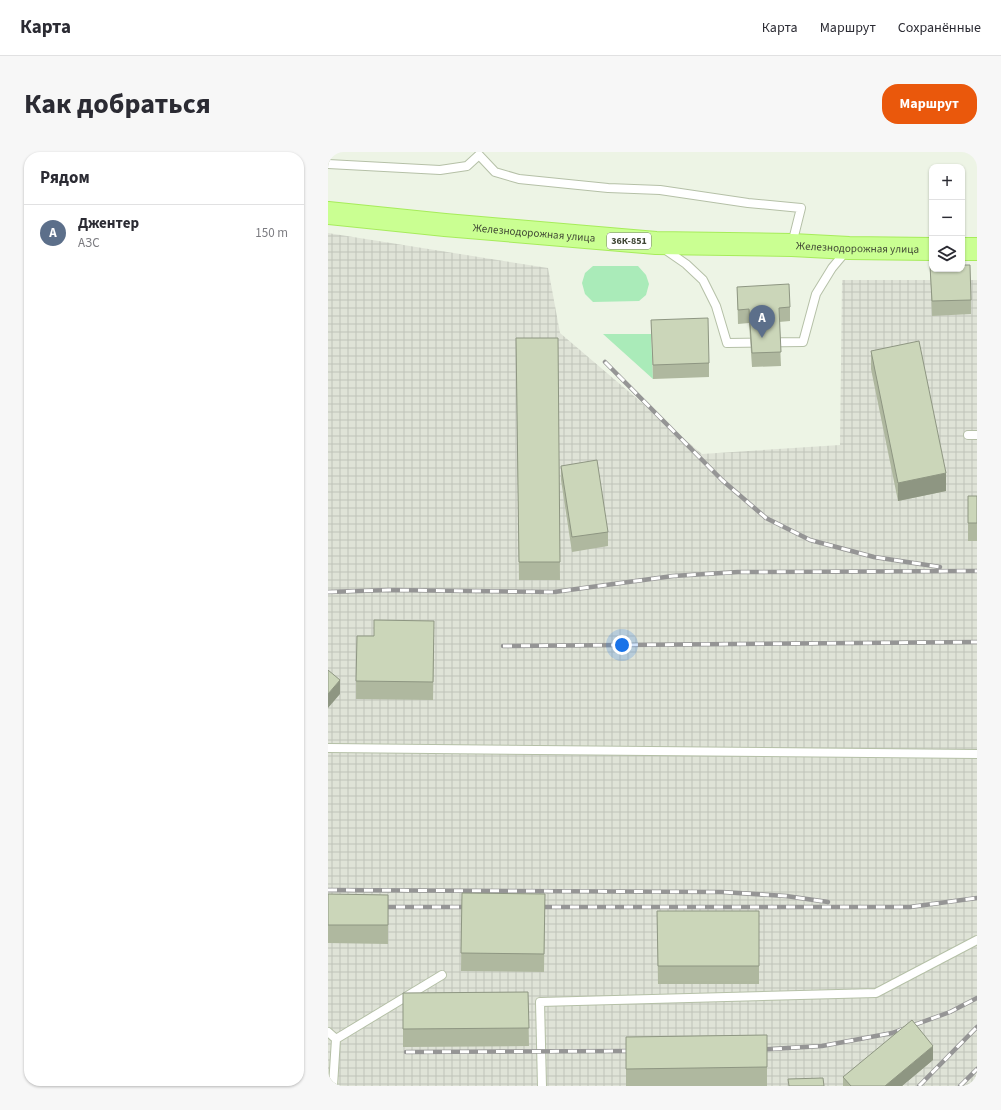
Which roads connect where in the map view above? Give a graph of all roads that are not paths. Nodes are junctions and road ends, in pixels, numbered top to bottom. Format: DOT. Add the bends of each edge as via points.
graph roads {
  1 [pos="479,153"];
  2 [pos="328,164"];
  3 [pos="328,213"];
  4 [pos="656,243"];
  5 [pos="792,245"];
  6 [pos="849,248"];
  7 [pos="929,249"];
  8 [pos="965,249"];
  9 [pos="977,249"];
  10 [pos="968,435"];
  11 [pos="977,435"];
  12 [pos="328,748"];
  13 [pos="977,754"];
  14 [pos="977,940"];
  15 [pos="442,975"];
  16 [pos="328,1032"];
  17 [pos="336,1039"];
  18 [pos="333,1086"];
  19 [pos="542,1086"];
  1 -- 2 [label="lane" via="467,166 440,170"];
  1 -- 5 [label="lane" via="495,172 519,179 608,188 660,190 748,204 802,208"];
  3 -- 4 [label="main road, Железнодорожная улица / 36К-851"];
  4 -- 5 [label="main road, Железнодорожная улица / 36К-851"];
  4 -- 6 [label="lane" via="686,264 703,280 716,306 727,343 803,342 816,294 832,268"];
  5 -- 6 [label="main road, Железнодорожная улица / 36К-851"];
  6 -- 7 [label="main road, Железнодорожная улица / 36К-851"];
  8 -- 9 [label="main road"];
  10 -- 11 [label="lane"];
  12 -- 13 [label="lane"];
  14 -- 19 [label="lane" via="876,993 540,1002"];
  15 -- 17 [label="lane"];
  16 -- 17 [label="lane"];
  17 -- 18 [label="lane"];
}
